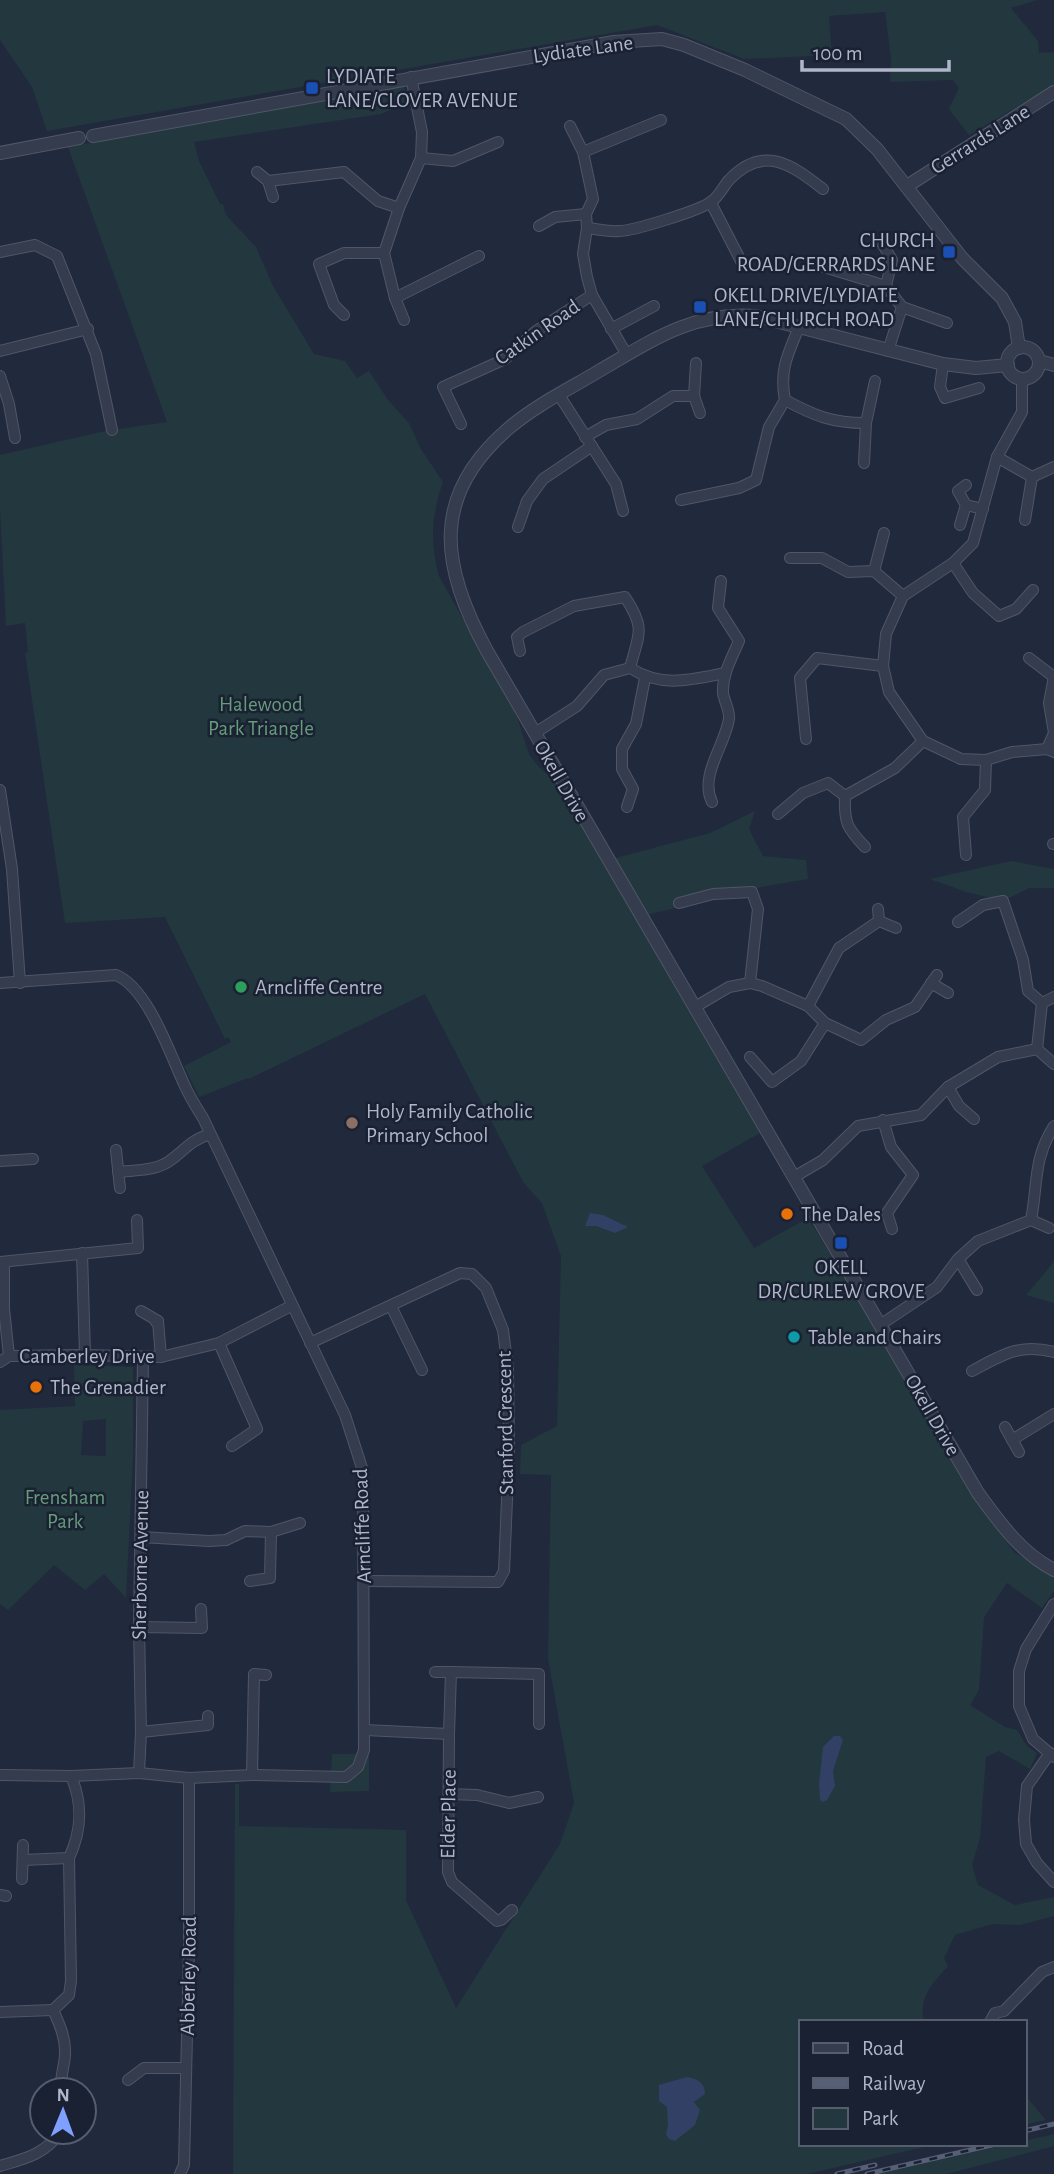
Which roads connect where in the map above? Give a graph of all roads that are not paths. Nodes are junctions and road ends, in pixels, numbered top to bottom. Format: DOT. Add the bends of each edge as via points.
graph roads {
  1 [pos="411,77"];
  2 [pos="1054,93"];
  3 [pos="661,120"];
  4 [pos="570,127"];
  5 [pos="93,136"];
  6 [pos="79,138"];
  7 [pos="498,142"];
  8 [pos="583,152"];
  9 [pos="0,153"];
  10 [pos="421,158"];
  11 [pos="257,172"];
  12 [pos="268,181"];
  13 [pos="907,186"];
  14 [pos="823,188"];
  15 [pos="273,197"];
  16 [pos="711,202"];
  17 [pos="399,208"];
  18 [pos="586,214"];
  19 [pos="539,226"];
  20 [pos="587,228"];
  21 [pos="882,243"];
  22 [pos="0,252"];
  23 [pos="384,253"];
  24 [pos="479,256"];
  25 [pos="307,261"];
  26 [pos="741,261"];
  27 [pos="811,263"];
  28 [pos="319,264"];
  29 [pos="887,286"];
  30 [pos="592,295"];
  31 [pos="395,298"];
  32 [pos="654,306"];
  33 [pos="902,307"];
  34 [pos="344,315"];
  35 [pos="404,320"];
  36 [pos="947,323"];
  37 [pos="799,327"];
  38 [pos="88,329"];
  39 [pos="611,329"];
  40 [pos="1019,348"];
  41 [pos="0,351"];
  42 [pos="887,351"];
  43 [pos="627,355"];
  44 [pos="1039,361"];
  45 [pos="696,363"];
  46 [pos="943,364"];
  47 [pos="1007,365"];
  48 [pos="1054,365"];
  49 [pos="0,376"];
  50 [pos="1022,379"];
  51 [pos="875,381"];
  52 [pos="979,388"];
  53 [pos="559,395"];
  54 [pos="694,396"];
  55 [pos="785,400"];
  56 [pos="700,413"];
  57 [pos="866,423"];
  58 [pos="461,424"];
  59 [pos="112,430"];
  60 [pos="15,438"];
  61 [pos="588,442"];
  62 [pos="997,457"];
  63 [pos="864,463"];
  64 [pos="1054,467"];
  65 [pos="1032,477"];
  66 [pos="966,485"];
  67 [pos="681,500"];
  68 [pos="966,505"];
  69 [pos="983,509"];
  70 [pos="623,511"];
  71 [pos="1025,520"];
  72 [pos="960,525"];
  73 [pos="518,527"];
  74 [pos="884,533"];
  75 [pos="790,558"];
  76 [pos="953,563"];
  77 [pos="874,571"];
  78 [pos="721,581"];
  79 [pos="1033,590"];
  80 [pos="903,596"];
  81 [pos="520,652"];
  82 [pos="1029,658"];
  83 [pos="883,666"];
  84 [pos="630,668"];
  85 [pos="725,673"];
  86 [pos="1054,677"];
  87 [pos="645,678"];
  88 [pos="535,733"];
  89 [pos="807,740"];
  90 [pos="923,741"];
  91 [pos="1050,750"];
  92 [pos="986,760"];
  93 [pos="0,790"];
  94 [pos="845,796"];
  95 [pos="712,802"];
  96 [pos="626,807"];
  97 [pos="778,814"];
  98 [pos="866,847"];
  99 [pos="966,855"];
  100 [pos="679,903"];
  101 [pos="958,922"];
  102 [pos="896,928"];
  103 [pos="0,983"];
  104 [pos="20,983"];
  105 [pos="750,983"];
  106 [pos="948,993"];
  107 [pos="1054,997"];
  108 [pos="1042,1003"];
  109 [pos="808,1006"];
  110 [pos="695,1007"];
  111 [pos="825,1023"];
  112 [pos="1037,1049"];
  113 [pos="750,1057"];
  114 [pos="1054,1064"];
  115 [pos="772,1082"];
  116 [pos="948,1087"];
  117 [pos="772,1095"];
  118 [pos="974,1119"];
  119 [pos="883,1120"];
  120 [pos="1054,1126"];
  121 [pos="210,1134"];
  122 [pos="116,1150"];
  123 [pos="33,1159"];
  124 [pos="0,1161"];
  125 [pos="118,1172"];
  126 [pos="794,1177"];
  127 [pos="120,1188"];
  128 [pos="137,1220"];
  129 [pos="1031,1220"];
  130 [pos="1049,1228"];
  131 [pos="892,1229"];
  132 [pos="82,1252"];
  133 [pos="958,1259"];
  134 [pos="2,1262"];
  135 [pos="977,1290"];
  136 [pos="291,1306"];
  137 [pos="391,1306"];
  138 [pos="2,1309"];
  139 [pos="141,1311"];
  140 [pos="880,1325"];
  141 [pos="219,1343"];
  142 [pos="310,1343"];
  143 [pos="1054,1352"];
  144 [pos="85,1355"];
  145 [pos="143,1357"];
  146 [pos="161,1357"];
  147 [pos="4,1359"];
  148 [pos="422,1370"];
  149 [pos="972,1371"];
  150 [pos="1054,1414"];
  151 [pos="1005,1427"];
  152 [pos="1012,1440"];
  153 [pos="232,1446"];
  154 [pos="1018,1452"];
  155 [pos="300,1523"];
  156 [pos="271,1532"];
  157 [pos="141,1537"];
  158 [pos="1054,1570"];
  159 [pos="250,1581"];
  160 [pos="365,1581"];
  161 [pos="1054,1604"];
  162 [pos="201,1609"];
  163 [pos="139,1627"];
  164 [pos="435,1672"];
  165 [pos="451,1672"];
  166 [pos="266,1675"];
  167 [pos="208,1716"];
  168 [pos="540,1724"];
  169 [pos="365,1730"];
  170 [pos="141,1732"];
  171 [pos="449,1734"];
  172 [pos="1052,1755"];
  173 [pos="139,1773"];
  174 [pos="0,1775"];
  175 [pos="252,1775"];
  176 [pos="71,1776"];
  177 [pos="189,1778"];
  178 [pos="449,1794"];
  179 [pos="538,1797"];
  180 [pos="23,1845"];
  181 [pos="69,1858"];
  182 [pos="23,1860"];
  183 [pos="22,1879"];
  184 [pos="1054,1882"];
  185 [pos="512,1910"];
  186 [pos="494,1919"];
  187 [pos="496,1934"];
  188 [pos="1054,1967"];
  189 [pos="53,2010"];
  190 [pos="0,2012"];
  191 [pos="991,2020"];
  192 [pos="186,2068"];
  193 [pos="60,2076"];
  194 [pos="128,2080"];
  195 [pos="49,2146"];
  196 [pos="0,2166"];
  197 [pos="180,2174"];
  1 -- 5 [label="street, Lydiate Lane"];
  1 -- 10 [label="street" via="422,132"];
  1 -- 13 [label="street, Lydiate Lane" via="614,42 662,39 732,65 846,119"];
  2 -- 13 [label="street, Gerrards Lane"];
  3 -- 8 [label="street"];
  4 -- 8 [label="street"];
  6 -- 9 [label="street"];
  7 -- 10 [label="street" via="453,161"];
  8 -- 18 [label="street" via="593,199"];
  10 -- 17 [label="street"];
  11 -- 12 [label="street"];
  12 -- 15 [label="street"];
  12 -- 17 [label="street" via="344,172 378,201"];
  13 -- 40 [label="street, Lydiate Lane" via="962,258 1002,298 1015,322"];
  14 -- 16 [label="street" via="782,161 762,161 744,167"];
  16 -- 20 [label="street" via="621,232"];
  16 -- 26 [label="street"];
  17 -- 23 [label="street"];
  18 -- 19 [label="street" via="555,217"];
  18 -- 20 [label="street"];
  20 -- 30 [label="street" via="583,254"];
  21 -- 29 [label="street" via="892,260"];
  22 -- 38 [label="street" via="35,245 57,256"];
  23 -- 28 [label="street" via="344,253"];
  23 -- 31 [label="street"];
  24 -- 31 [label="street"];
  25 -- 28 [label="street"];
  27 -- 29 [label="street"];
  28 -- 34 [label="street" via="334,305"];
  29 -- 33 [label="street"];
  30 -- 39 [label="street"];
  30 -- 58 [label="street, Catkin Road" via="536,331 505,359 438,385"];
  31 -- 35 [label="street"];
  32 -- 39 [label="street"];
  33 -- 36 [label="street"];
  33 -- 42 [label="street"];
  37 -- 42 [label="street, Okell Drive"];
  37 -- 43 [label="street, Okell Drive" via="756,316 714,317 679,326"];
  37 -- 55 [label="street" via="784,362 781,382"];
  38 -- 41 [label="street"];
  38 -- 59 [label="street"];
  39 -- 43 [label="street"];
  40 -- 44 [label="street" via="1030,349"];
  40 -- 47 [label="street" via="1010,354"];
  42 -- 46 [label="street, Okell Drive"];
  43 -- 53 [label="street, Okell Drive"];
  44 -- 48 [label="street"];
  44 -- 50 [label="street" via="1035,374"];
  45 -- 54 [label="street"];
  46 -- 47 [label="street, Okell Drive"];
  46 -- 52 [label="street" via="944,398"];
  47 -- 50 [label="street"];
  49 -- 60 [label="street"];
  50 -- 62 [label="street" via="1022,412"];
  51 -- 57 [label="street"];
  53 -- 61 [label="street"];
  53 -- 88 [label="street, Okell Drive" via="510,427 476,461 459,492 451,529 452,564 463,603"];
  54 -- 56 [label="street"];
  54 -- 61 [label="street" via="673,396 637,419 606,425"];
  55 -- 57 [label="street" via="815,416"];
  55 -- 67 [label="street" via="769,428 756,480"];
  57 -- 63 [label="street"];
  61 -- 70 [label="street" via="616,484"];
  61 -- 73 [label="street" via="543,479 527,500"];
  62 -- 65 [label="street"];
  62 -- 69 [label="street"];
  64 -- 65 [label="street"];
  65 -- 71 [label="street"];
  66 -- 68 [label="street" via="958,491"];
  68 -- 69 [label="street"];
  68 -- 72 [label="street"];
  69 -- 76 [label="street" via="972,544"];
  74 -- 77 [label="street"];
  75 -- 77 [label="street" via="822,558 848,572"];
  76 -- 79 [label="street" via="973,593 999,616 1016,609"];
  76 -- 80 [label="street"];
  77 -- 80 [label="street"];
  78 -- 85 [label="street" via="718,608 739,642"];
  80 -- 83 [label="street" via="886,634"];
  81 -- 84 [label="street" via="513,634 574,606 625,597 640,629"];
  82 -- 86 [label="street"];
  83 -- 89 [label="street" via="817,658 800,678"];
  83 -- 90 [label="street" via="889,692"];
  84 -- 87 [label="street"];
  84 -- 88 [label="street" via="604,675 577,706"];
  85 -- 87 [label="street" via="681,682"];
  85 -- 95 [label="street" via="723,694 729,717 711,773 708,794"];
  86 -- 91 [label="street" via="1049,703 1054,733"];
  87 -- 96 [label="street" via="636,723 622,749 622,769 633,789"];
  88 -- 110 [label="street, Okell Drive"];
  90 -- 92 [label="street" via="961,760"];
  90 -- 94 [label="street" via="895,768"];
  91 -- 92 [label="street" via="1012,752"];
  92 -- 99 [label="street" via="985,790 963,817"];
  93 -- 104 [label="street" via="12,869"];
  94 -- 97 [label="street" via="828,783 803,793"];
  94 -- 98 [label="street" via="848,829"];
  100 -- 105 [label="street" via="713,894 752,892 758,909"];
  101 -- 108 [label="street" via="983,905 1003,901 1028,991"];
  102 -- 109 [label="street" via="879,915 839,948"];
  103 -- 104 [label="street, Arncliffe Road"];
  104 -- 121 [label="street, Arncliffe Road" via="117,975 127,979 139,992"];
  105 -- 109 [label="street"];
  105 -- 110 [label="street" via="729,987"];
  106 -- 111 [label="street" via="934,979 915,1007 886,1020 861,1040"];
  107 -- 108 [label="street"];
  108 -- 112 [label="street"];
  109 -- 111 [label="street"];
  110 -- 126 [label="street, Okell Drive"];
  111 -- 115 [label="street" via="801,1061"];
  112 -- 114 [label="street"];
  112 -- 116 [label="street" via="998,1057"];
  113 -- 115 [label="street"];
  115 -- 117 [label="street"];
  116 -- 118 [label="street"];
  116 -- 119 [label="street" via="920,1115"];
  119 -- 126 [label="street" via="858,1126 823,1160"];
  119 -- 131 [label="street" via="891,1147 913,1175 887,1213"];
  120 -- 129 [label="street" via="1036,1165"];
  121 -- 125 [label="street" via="189,1143 156,1168"];
  121 -- 136 [label="street, Arncliffe Road"];
  122 -- 125 [label="street"];
  123 -- 124 [label="street"];
  125 -- 127 [label="street"];
  126 -- 140 [label="street, Okell Drive"];
  128 -- 132 [label="street" via="138,1248"];
  129 -- 130 [label="street"];
  129 -- 133 [label="street" via="978,1241"];
  132 -- 134 [label="street"];
  132 -- 144 [label="street"];
  133 -- 135 [label="street"];
  133 -- 140 [label="street" via="937,1287"];
  134 -- 138 [label="street"];
  136 -- 141 [label="street, Camberley Drive"];
  136 -- 142 [label="street, Arncliffe Road"];
  137 -- 142 [label="street, Stanford Crescent"];
  137 -- 148 [label="street"];
  137 -- 160 [label="street, Stanford Crescent" via="460,1273 472,1273 486,1288 503,1330 508,1369 504,1571 498,1582"];
  138 -- 147 [label="street"];
  139 -- 146 [label="street" via="157,1322"];
  140 -- 158 [label="street, Okell Drive" via="978,1493 1016,1542"];
  141 -- 146 [label="street, Camberley Drive"];
  141 -- 153 [label="street" via="257,1429"];
  142 -- 160 [label="street, Arncliffe Road" via="345,1415 363,1471"];
  143 -- 149 [label="street" via="1011,1350"];
  144 -- 145 [label="street, Camberley Drive"];
  144 -- 147 [label="street, Camberley Drive"];
  145 -- 146 [label="street, Camberley Drive"];
  145 -- 157 [label="street, Sherborne Avenue"];
  150 -- 152 [label="street"];
  151 -- 152 [label="street"];
  152 -- 154 [label="street"];
  155 -- 156 [label="street"];
  156 -- 157 [label="street" via="245,1531 226,1540 209,1541"];
  156 -- 159 [label="street" via="270,1578"];
  157 -- 163 [label="street, Sherborne Avenue"];
  160 -- 169 [label="street, Arncliffe Road"];
  161 -- 172 [label="street" via="1026,1649 1019,1671 1019,1706 1033,1740"];
  162 -- 163 [label="street" via="202,1628"];
  163 -- 170 [label="street, Sherborne Avenue"];
  164 -- 165 [label="street"];
  165 -- 168 [label="street" via="539,1674"];
  165 -- 171 [label="street, Elder Place"];
  166 -- 175 [label="street" via="254,1674"];
  167 -- 170 [label="street" via="208,1725"];
  169 -- 171 [label="street"];
  169 -- 175 [label="street, Arncliffe Road" via="358,1767 346,1777"];
  170 -- 173 [label="street, Sherborne Avenue"];
  171 -- 178 [label="street, Elder Place"];
  172 -- 184 [label="street" via="1027,1786 1024,1819 1026,1844"];
  173 -- 176 [label="street, Arncliffe Road"];
  173 -- 177 [label="street, Arncliffe Road"];
  174 -- 176 [label="street, Arncliffe Road"];
  175 -- 177 [label="street, Arncliffe Road"];
  176 -- 181 [label="street" via="79,1795 80,1825"];
  177 -- 192 [label="street, Abberley Road"];
  178 -- 179 [label="street" via="509,1802"];
  178 -- 186 [label="street, Elder Place" via="448,1872 452,1882"];
  180 -- 182 [label="street"];
  181 -- 182 [label="street"];
  181 -- 189 [label="street" via="71,1981 69,1995"];
  182 -- 183 [label="street"];
  185 -- 186 [label="street" via="501,1920"];
  186 -- 187 [label="street"];
  188 -- 191 [label="street" via="1041,1972"];
  189 -- 190 [label="street"];
  189 -- 193 [label="street" via="64,2035"];
  192 -- 194 [label="street" via="144,2068"];
  192 -- 197 [label="street, Abberley Road"];
  195 -- 196 [label="street"];
}
